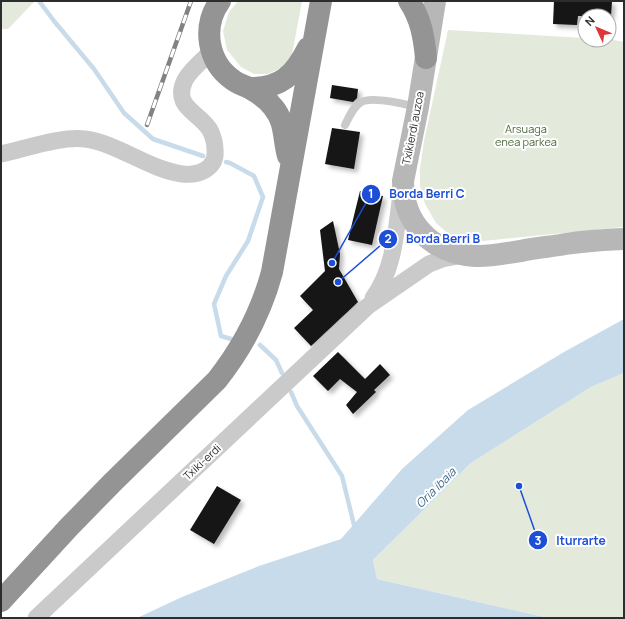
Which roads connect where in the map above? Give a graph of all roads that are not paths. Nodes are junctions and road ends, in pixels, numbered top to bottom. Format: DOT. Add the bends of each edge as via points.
graph roads {
  1 [pos="220,1"];
  2 [pos="321,1"];
  3 [pos="409,1"];
  4 [pos="435,1"];
  5 [pos="316,34"];
  6 [pos="212,51"];
  7 [pos="426,58"];
  8 [pos="250,88"];
  9 [pos="418,107"];
  10 [pos="345,125"];
  11 [pos="1,154"];
  12 [pos="291,169"];
  13 [pos="403,181"];
  14 [pos="624,239"];
  15 [pos="465,254"];
  16 [pos="368,306"];
  17 [pos="1,601"];
  18 [pos="36,618"];
  1 -- 6 [label="highway" via="211,21 209,36"];
  2 -- 5 [label="highway"];
  3 -- 7 [label="highway" via="420,21"];
  4 -- 7 [label="street, Txikierdi auzoa"];
  5 -- 8 [label="highway" via="301,62 290,75 267,87"];
  5 -- 12 [label="highway"];
  6 -- 8 [label="highway" via="225,74"];
  6 -- 11 [label="street" via="185,80 181,94 185,106 209,129 214,141 216,154 212,165 201,173 182,174 84,139 61,140"];
  7 -- 9 [label="street, Txikierdi auzoa"];
  8 -- 12 [label="highway" via="265,98 281,120"];
  9 -- 10 [label="lane" via="378,100 362,101"];
  9 -- 13 [label="street, Txikierdi auzoa"];
  12 -- 17 [label="highway" via="268,287 255,320 238,351 204,393 68,527"];
  13 -- 15 [label="street, Txikierdi auzoa" via="405,205 417,227 434,243"];
  13 -- 16 [label="street" via="394,247 387,275 382,287"];
  14 -- 15 [label="street, Txikierdi auzoa" via="575,242 497,255"];
  15 -- 16 [label="street" via="429,264"];
  16 -- 18 [label="street, Txiki-erdi"];
}
